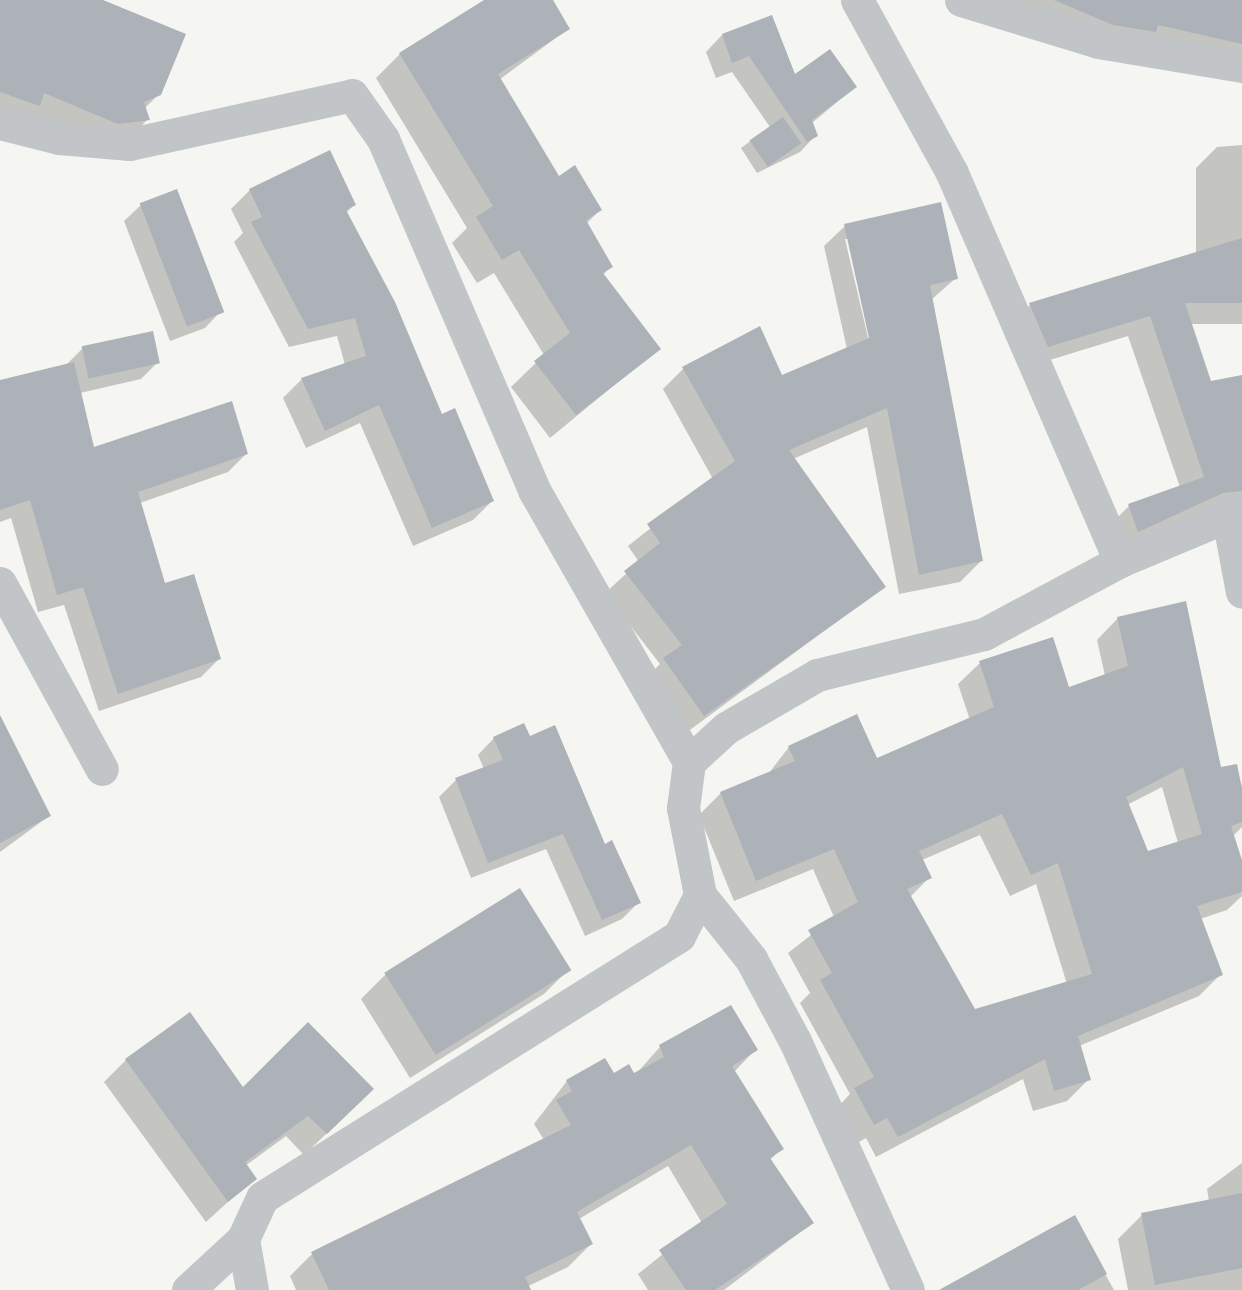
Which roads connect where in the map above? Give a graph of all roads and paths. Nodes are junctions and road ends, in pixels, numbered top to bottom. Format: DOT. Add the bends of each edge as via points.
graph roads {
  1 [pos="857,0"];
  2 [pos="961,0"];
  3 [pos="1242,66"];
  4 [pos="0,123"];
  5 [pos="1234,511"];
  6 [pos="1120,561"];
  7 [pos="0,583"];
  8 [pos="1242,592"];
  9 [pos="690,762"];
  10 [pos="102,769"];
  11 [pos="699,895"];
  12 [pos="243,1239"];
  13 [pos="188,1290"];
  14 [pos="252,1290"];
  15 [pos="908,1290"];
  1 -- 6 [label="street" via="952,173"];
  2 -- 3 [label="street" via="1098,42"];
  4 -- 9 [label="street" via="59,138 130,144 352,95 383,139 534,490"];
  5 -- 6 [label="street"];
  5 -- 8 [label="street"];
  6 -- 9 [label="street" via="984,634 817,675 726,728"];
  7 -- 10 [label="street"];
  9 -- 11 [label="street" via="683,808"];
  11 -- 12 [label="street" via="680,936 262,1198"];
  11 -- 15 [label="street" via="751,959 795,1041"];
  12 -- 13 [label="street"];
  12 -- 14 [label="street"];
}
